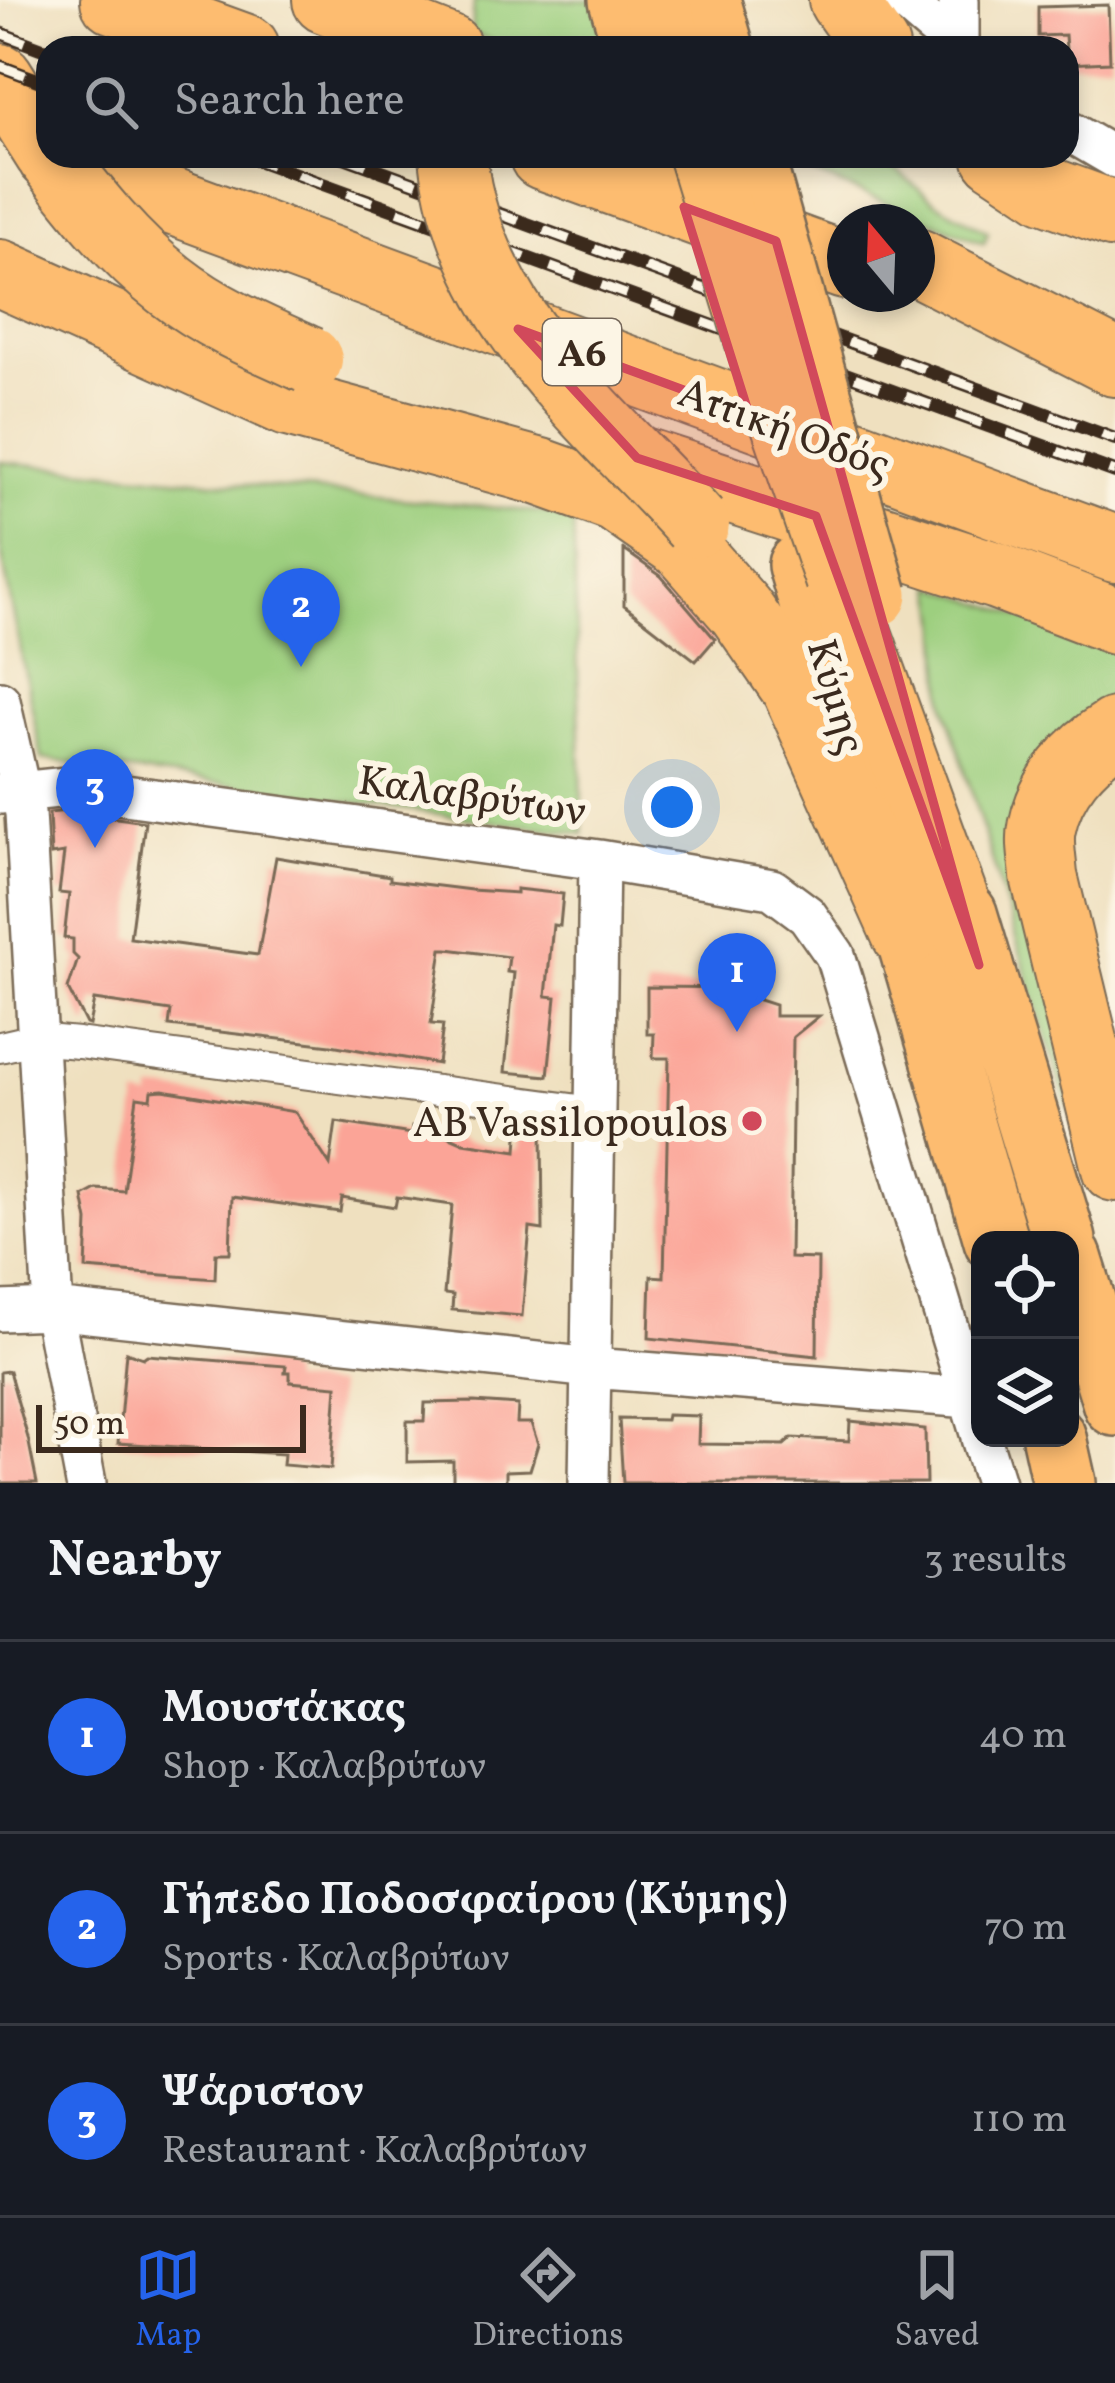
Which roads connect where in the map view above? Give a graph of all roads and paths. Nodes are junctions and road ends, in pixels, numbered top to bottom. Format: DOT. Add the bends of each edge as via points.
graph roads {
  1 [pos="114,0"];
  2 [pos="326,0"];
  3 [pos="451,0"];
  4 [pos="842,0"];
  5 [pos="903,0"];
  6 [pos="959,0"];
  7 [pos="213,36"];
  8 [pos="418,36"];
  9 [pos="449,36"];
  10 [pos="868,36"];
  11 [pos="945,36"];
  12 [pos="959,36"];
  13 [pos="0,77"];
  14 [pos="36,134"];
  15 [pos="1079,137"];
  16 [pos="0,138"];
  17 [pos="36,150"];
  18 [pos="1115,158"];
  19 [pos="60,168"];
  20 [pos="84,168"];
  21 [pos="455,168"];
  22 [pos="576,168"];
  23 [pos="673,168"];
  24 [pos="706,168"];
  25 [pos="719,168"];
  26 [pos="754,168"];
  27 [pos="1013,168"];
  28 [pos="1115,215"];
  29 [pos="827,217"];
  30 [pos="827,259"];
  31 [pos="935,271"];
  32 [pos="0,273"];
  33 [pos="935,299"];
  34 [pos="1115,364"];
  35 [pos="1115,549"];
  36 [pos="838,580"];
  37 [pos="1115,621"];
  38 [pos="798,693"];
  39 [pos="0,701"];
  40 [pos="1115,731"];
  41 [pos="10,792"];
  42 [pos="599,860"];
  43 [pos="905,934"];
  44 [pos="979,965"];
  45 [pos="18,1043"];
  46 [pos="594,1112"];
  47 [pos="1115,1168"];
  48 [pos="993,1231"];
  49 [pos="1061,1231"];
  50 [pos="1079,1287"];
  51 [pos="53,1309"];
  52 [pos="0,1311"];
  53 [pos="592,1368"];
  54 [pos="971,1403"];
  55 [pos="1115,1404"];
  56 [pos="971,1422"];
  57 [pos="984,1447"];
  58 [pos="1056,1447"];
  59 [pos="86,1483"];
  60 [pos="590,1483"];
  61 [pos="995,1483"];
  62 [pos="1064,1483"];
  1 -- 7 [label="highway"];
  2 -- 8 [label="highway"];
  3 -- 9 [label="highway"];
  4 -- 10 [label="highway"];
  5 -- 11 [label="street"];
  6 -- 12 [label="street"];
  13 -- 14 [label="highway"];
  15 -- 18 [label="street"];
  16 -- 17 [label="highway, Αττική Οδός / Α6"];
  19 -- 37 [label="highway, bridge" via="171,286 309,360 698,476"];
  20 -- 35 [label="highway, Αττική Οδός / Α6"];
  21 -- 38 [label="highway, bridge" via="468,235 513,322 696,524 755,603"];
  22 -- 30 [label="highway"];
  23 -- 36 [label="main road, Κύμης"];
  24 -- 36 [label="highway, bridge"];
  25 -- 29 [label="highway"];
  26 -- 36 [label="main road, Κύμης, bridge"];
  27 -- 28 [label="highway"];
  31 -- 34 [label="highway"];
  32 -- 38 [label="highway" via="288,403 616,499 686,548"];
  33 -- 34 [label="highway"];
  36 -- 43 [label="main road, Κύμης"];
  36 -- 44 [label="highway"];
  38 -- 43 [label="highway"];
  39 -- 41 [label="street"];
  40 -- 47 [label="highway" via="1089,746 1059,785 1042,829 1044,876"];
  41 -- 42 [label="street, Καλαβρύτων" via="67,787"];
  41 -- 45 [label="street" via="25,813"];
  42 -- 46 [label="street"];
  42 -- 54 [label="street, Καλαβρύτων" via="772,890 807,916 836,955"];
  43 -- 48 [label="main road, Κύμης"];
  44 -- 49 [label="main road"];
  45 -- 46 [label="street"];
  45 -- 51 [label="street"];
  46 -- 53 [label="street"];
  50 -- 55 [label="main road"];
  51 -- 52 [label="street"];
  51 -- 53 [label="street"];
  51 -- 59 [label="street"];
  53 -- 56 [label="street"];
  53 -- 60 [label="street"];
  57 -- 61 [label="street, Καλαβρύτων"];
  58 -- 62 [label="main road"];
}
